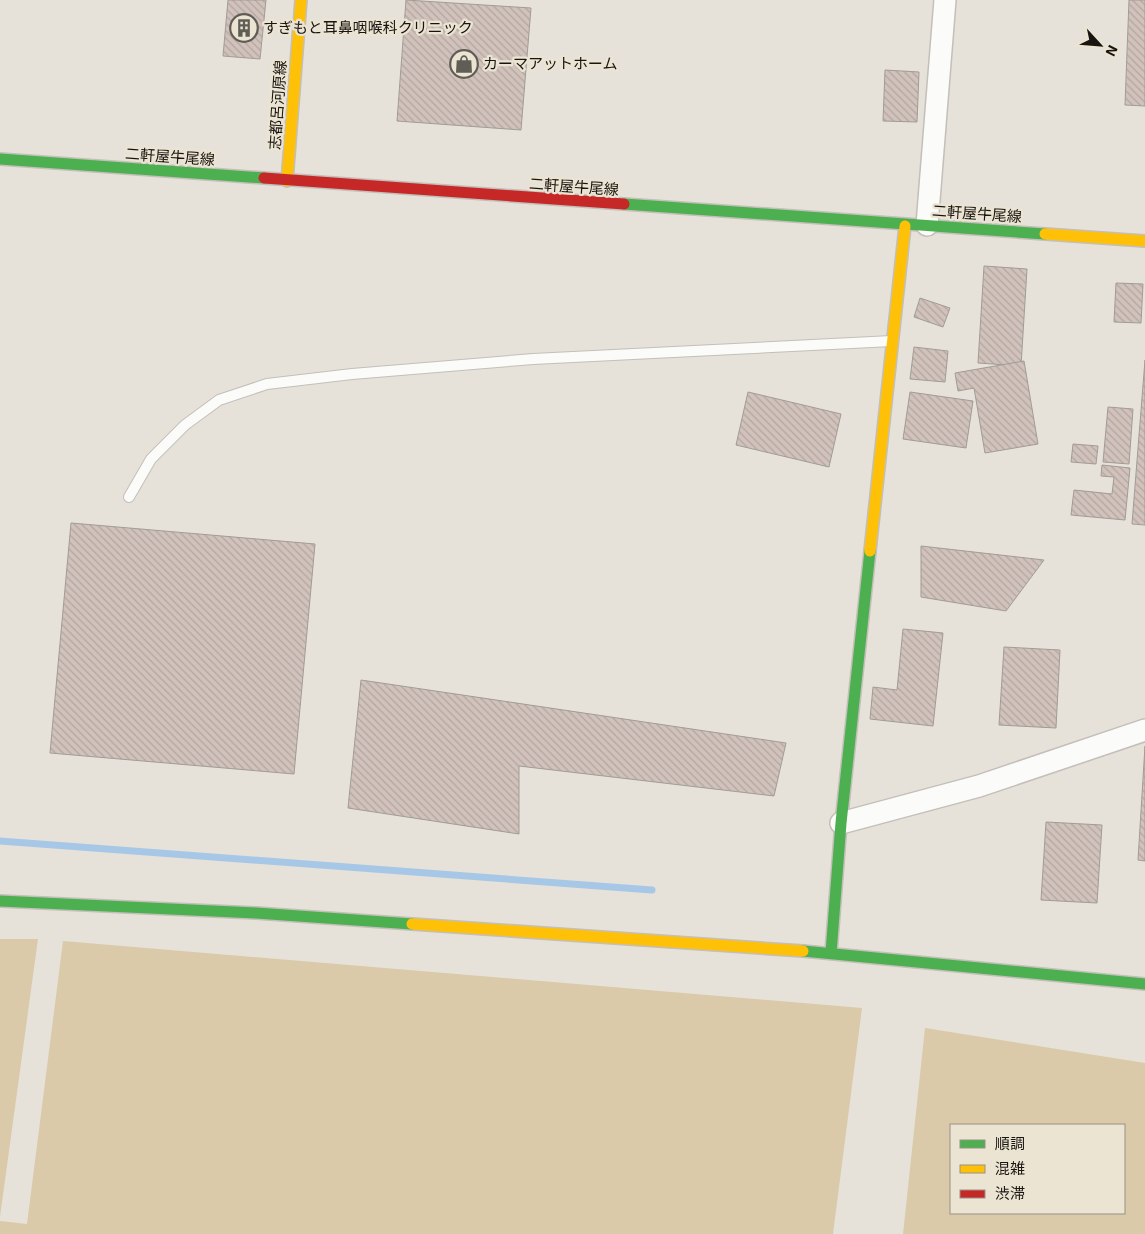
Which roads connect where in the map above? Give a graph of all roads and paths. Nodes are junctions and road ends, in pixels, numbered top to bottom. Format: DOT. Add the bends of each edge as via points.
graph roads {
  1 [pos="301,0"];
  2 [pos="945,0"];
  3 [pos="0,159"];
  4 [pos="287,181"];
  5 [pos="927,225"];
  6 [pos="906,226"];
  7 [pos="1145,242"];
  8 [pos="893,341"];
  9 [pos="129,497"];
  10 [pos="1145,730"];
  11 [pos="841,823"];
  12 [pos="0,901"];
  13 [pos="831,953"];
  14 [pos="1145,984"];
  1 -- 4 [label="street, 志都呂河原線"];
  2 -- 5 [label="street"];
  3 -- 4 [label="street, 二軒屋牛尾線"];
  4 -- 6 [label="street, 二軒屋牛尾線"];
  5 -- 6 [label="street, 二軒屋牛尾線"];
  5 -- 7 [label="street, 二軒屋牛尾線"];
  6 -- 8 [label="street"];
  8 -- 9 [label="lane" via="533,359 267,384 219,400 185,425 151,459"];
  8 -- 11 [label="street"];
  10 -- 11 [label="street" via="979,786"];
  11 -- 13 [label="street"];
  12 -- 13 [label="street" via="256,913"];
  13 -- 14 [label="street"];
}
